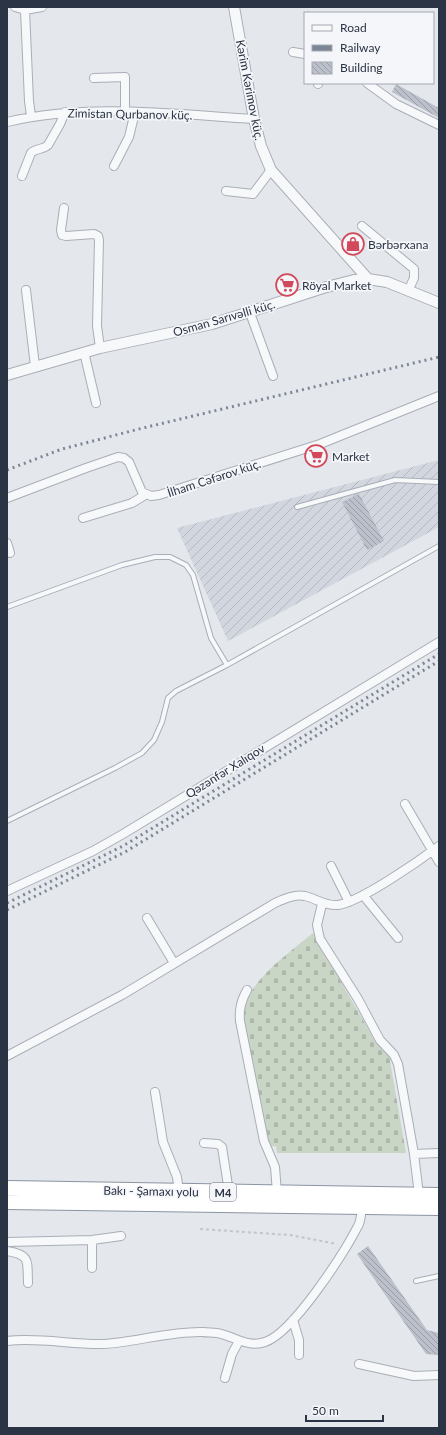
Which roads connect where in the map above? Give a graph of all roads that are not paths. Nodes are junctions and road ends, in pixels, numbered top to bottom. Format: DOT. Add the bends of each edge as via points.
graph roads {
  1 [pos="15,7"];
  2 [pos="42,7"];
  3 [pos="234,7"];
  4 [pos="25,10"];
  5 [pos="293,52"];
  6 [pos="304,54"];
  7 [pos="94,78"];
  8 [pos="369,84"];
  9 [pos="65,112"];
  10 [pos="125,112"];
  11 [pos="135,112"];
  12 [pos="31,116"];
  13 [pos="254,119"];
  14 [pos="7,122"];
  15 [pos="439,125"];
  16 [pos="114,166"];
  17 [pos="271,170"];
  18 [pos="22,176"];
  19 [pos="226,191"];
  20 [pos="64,208"];
  21 [pos="362,226"];
  22 [pos="368,279"];
  23 [pos="409,289"];
  24 [pos="26,290"];
  25 [pos="439,303"];
  26 [pos="250,313"];
  27 [pos="100,348"];
  28 [pos="84,352"];
  29 [pos="34,366"];
  30 [pos="7,375"];
  31 [pos="273,376"];
  32 [pos="439,396"];
  33 [pos="96,403"];
  34 [pos="439,482"];
  35 [pos="145,495"];
  36 [pos="7,498"];
  37 [pos="298,508"];
  38 [pos="83,518"];
  39 [pos="7,543"];
  40 [pos="439,546"];
  41 [pos="10,553"];
  42 [pos="7,607"];
  43 [pos="439,642"];
  44 [pos="227,665"];
  45 [pos="405,804"];
  46 [pos="7,821"];
  47 [pos="435,849"];
  48 [pos="439,862"];
  49 [pos="331,866"];
  50 [pos="7,891"];
  51 [pos="363,895"];
  52 [pos="349,902"];
  53 [pos="322,904"];
  54 [pos="147,918"];
  55 [pos="398,938"];
  56 [pos="174,963"];
  57 [pos="247,990"];
  58 [pos="7,1056"];
  59 [pos="155,1092"];
  60 [pos="204,1143"];
  61 [pos="439,1153"];
  62 [pos="414,1154"];
  63 [pos="7,1188"];
  64 [pos="179,1192"];
  65 [pos="229,1192"];
  66 [pos="277,1193"];
  67 [pos="419,1195"];
  68 [pos="439,1195"];
  69 [pos="7,1202"];
  70 [pos="362,1208"];
  71 [pos="439,1208"];
  72 [pos="121,1236"];
  73 [pos="92,1240"];
  74 [pos="7,1242"];
  75 [pos="7,1251"];
  76 [pos="92,1268"];
  77 [pos="439,1276"];
  78 [pos="416,1281"];
  79 [pos="28,1283"];
  80 [pos="293,1320"];
  81 [pos="7,1341"];
  82 [pos="239,1341"];
  83 [pos="299,1355"];
  84 [pos="359,1364"];
  85 [pos="439,1375"];
  86 [pos="225,1378"];
  1 -- 4 [label="street"];
  2 -- 4 [label="street"];
  3 -- 13 [label="street, Kərim Kərimov küç."];
  4 -- 12 [label="street" via="28,101"];
  5 -- 6 [label="street"];
  7 -- 10 [label="street" via="125,77"];
  8 -- 15 [label="street" via="396,104"];
  9 -- 10 [label="street, Zimistan Qurbanov küç."];
  9 -- 12 [label="street, Zimistan Qurbanov küç."];
  9 -- 18 [label="street" via="46,148 30,153"];
  10 -- 11 [label="street, Zimistan Qurbanov küç."];
  11 -- 13 [label="street, Zimistan Qurbanov küç."];
  11 -- 16 [label="street" via="129,137"];
  12 -- 14 [label="street, Zimistan Qurbanov küç."];
  13 -- 17 [label="street, Kərim Kərimov küç." via="260,146"];
  17 -- 19 [label="street" via="253,194"];
  17 -- 22 [label="street, Kərim Kərimov küç."];
  20 -- 27 [label="street" via="62,234 98,236 97,326"];
  21 -- 23 [label="street" via="414,269 414,278"];
  22 -- 23 [label="street, Osman Sarıvəlli küç."];
  22 -- 26 [label="street, Osman Sarıvəlli küç." via="322,288"];
  23 -- 25 [label="street, Osman Sarıvəlli küç."];
  24 -- 29 [label="street"];
  26 -- 27 [label="street, Osman Sarıvəlli küç." via="205,326"];
  26 -- 31 [label="street"];
  27 -- 28 [label="street, Osman Sarıvəlli küç."];
  28 -- 29 [label="street, Osman Sarıvəlli küç."];
  28 -- 33 [label="street"];
  29 -- 30 [label="street, Osman Sarıvəlli küç."];
  32 -- 35 [label="street, İlham Cəfərov küç." via="320,444 159,495"];
  34 -- 37 [label="lane" via="395,480"];
  35 -- 36 [label="street" via="139,488 128,462 118,457"];
  35 -- 38 [label="street" via="132,503"];
  39 -- 41 [label="street"];
  40 -- 44 [label="lane"];
  42 -- 44 [label="lane" via="122,565 155,557 170,557 186,565 193,574 211,638"];
  43 -- 50 [label="street, Qəzənfər Xalıqov" via="123,834"];
  44 -- 46 [label="lane" via="176,691 168,698 154,740 142,752 116,768"];
  45 -- 47 [label="street"];
  47 -- 48 [label="street"];
  47 -- 51 [label="street"];
  49 -- 52 [label="street"];
  51 -- 52 [label="street"];
  51 -- 55 [label="street"];
  52 -- 53 [label="street"];
  53 -- 56 [label="street" via="305,896 275,903"];
  53 -- 62 [label="street" via="317,925 320,939 380,1040 394,1055"];
  54 -- 56 [label="street"];
  56 -- 58 [label="street" via="122,995"];
  57 -- 66 [label="street" via="239,1011 240,1021 264,1142 274,1167"];
  59 -- 64 [label="street" via="163,1142"];
  60 -- 65 [label="street" via="218,1144 222,1147"];
  61 -- 62 [label="street"];
  62 -- 67 [label="street"];
  63 -- 64 [label="highway, Bakı - Şamaxı yolu / M4"];
  64 -- 65 [label="highway, Bakı - Şamaxı yolu / M4"];
  65 -- 66 [label="highway, Bakı - Şamaxı yolu / M4"];
  66 -- 67 [label="highway, Bakı - Şamaxı yolu / M4"];
  67 -- 68 [label="highway, Bakı - Şamaxı yolu / M4"];
  69 -- 70 [label="highway, Bakı - Şamaxı yolu / M4"];
  70 -- 71 [label="highway, Bakı - Şamaxı yolu / M4"];
  70 -- 80 [label="street" via="359,1224 346,1246"];
  72 -- 73 [label="street"];
  73 -- 74 [label="street"];
  73 -- 76 [label="street"];
  75 -- 79 [label="street" via="25,1257"];
  77 -- 78 [label="lane"];
  80 -- 82 [label="street" via="274,1338 265,1342 256,1344"];
  80 -- 83 [label="street" via="299,1340"];
  81 -- 82 [label="street" via="112,1344 201,1332 221,1334"];
  82 -- 86 [label="street"];
  84 -- 85 [label="street" via="414,1376"];
}
